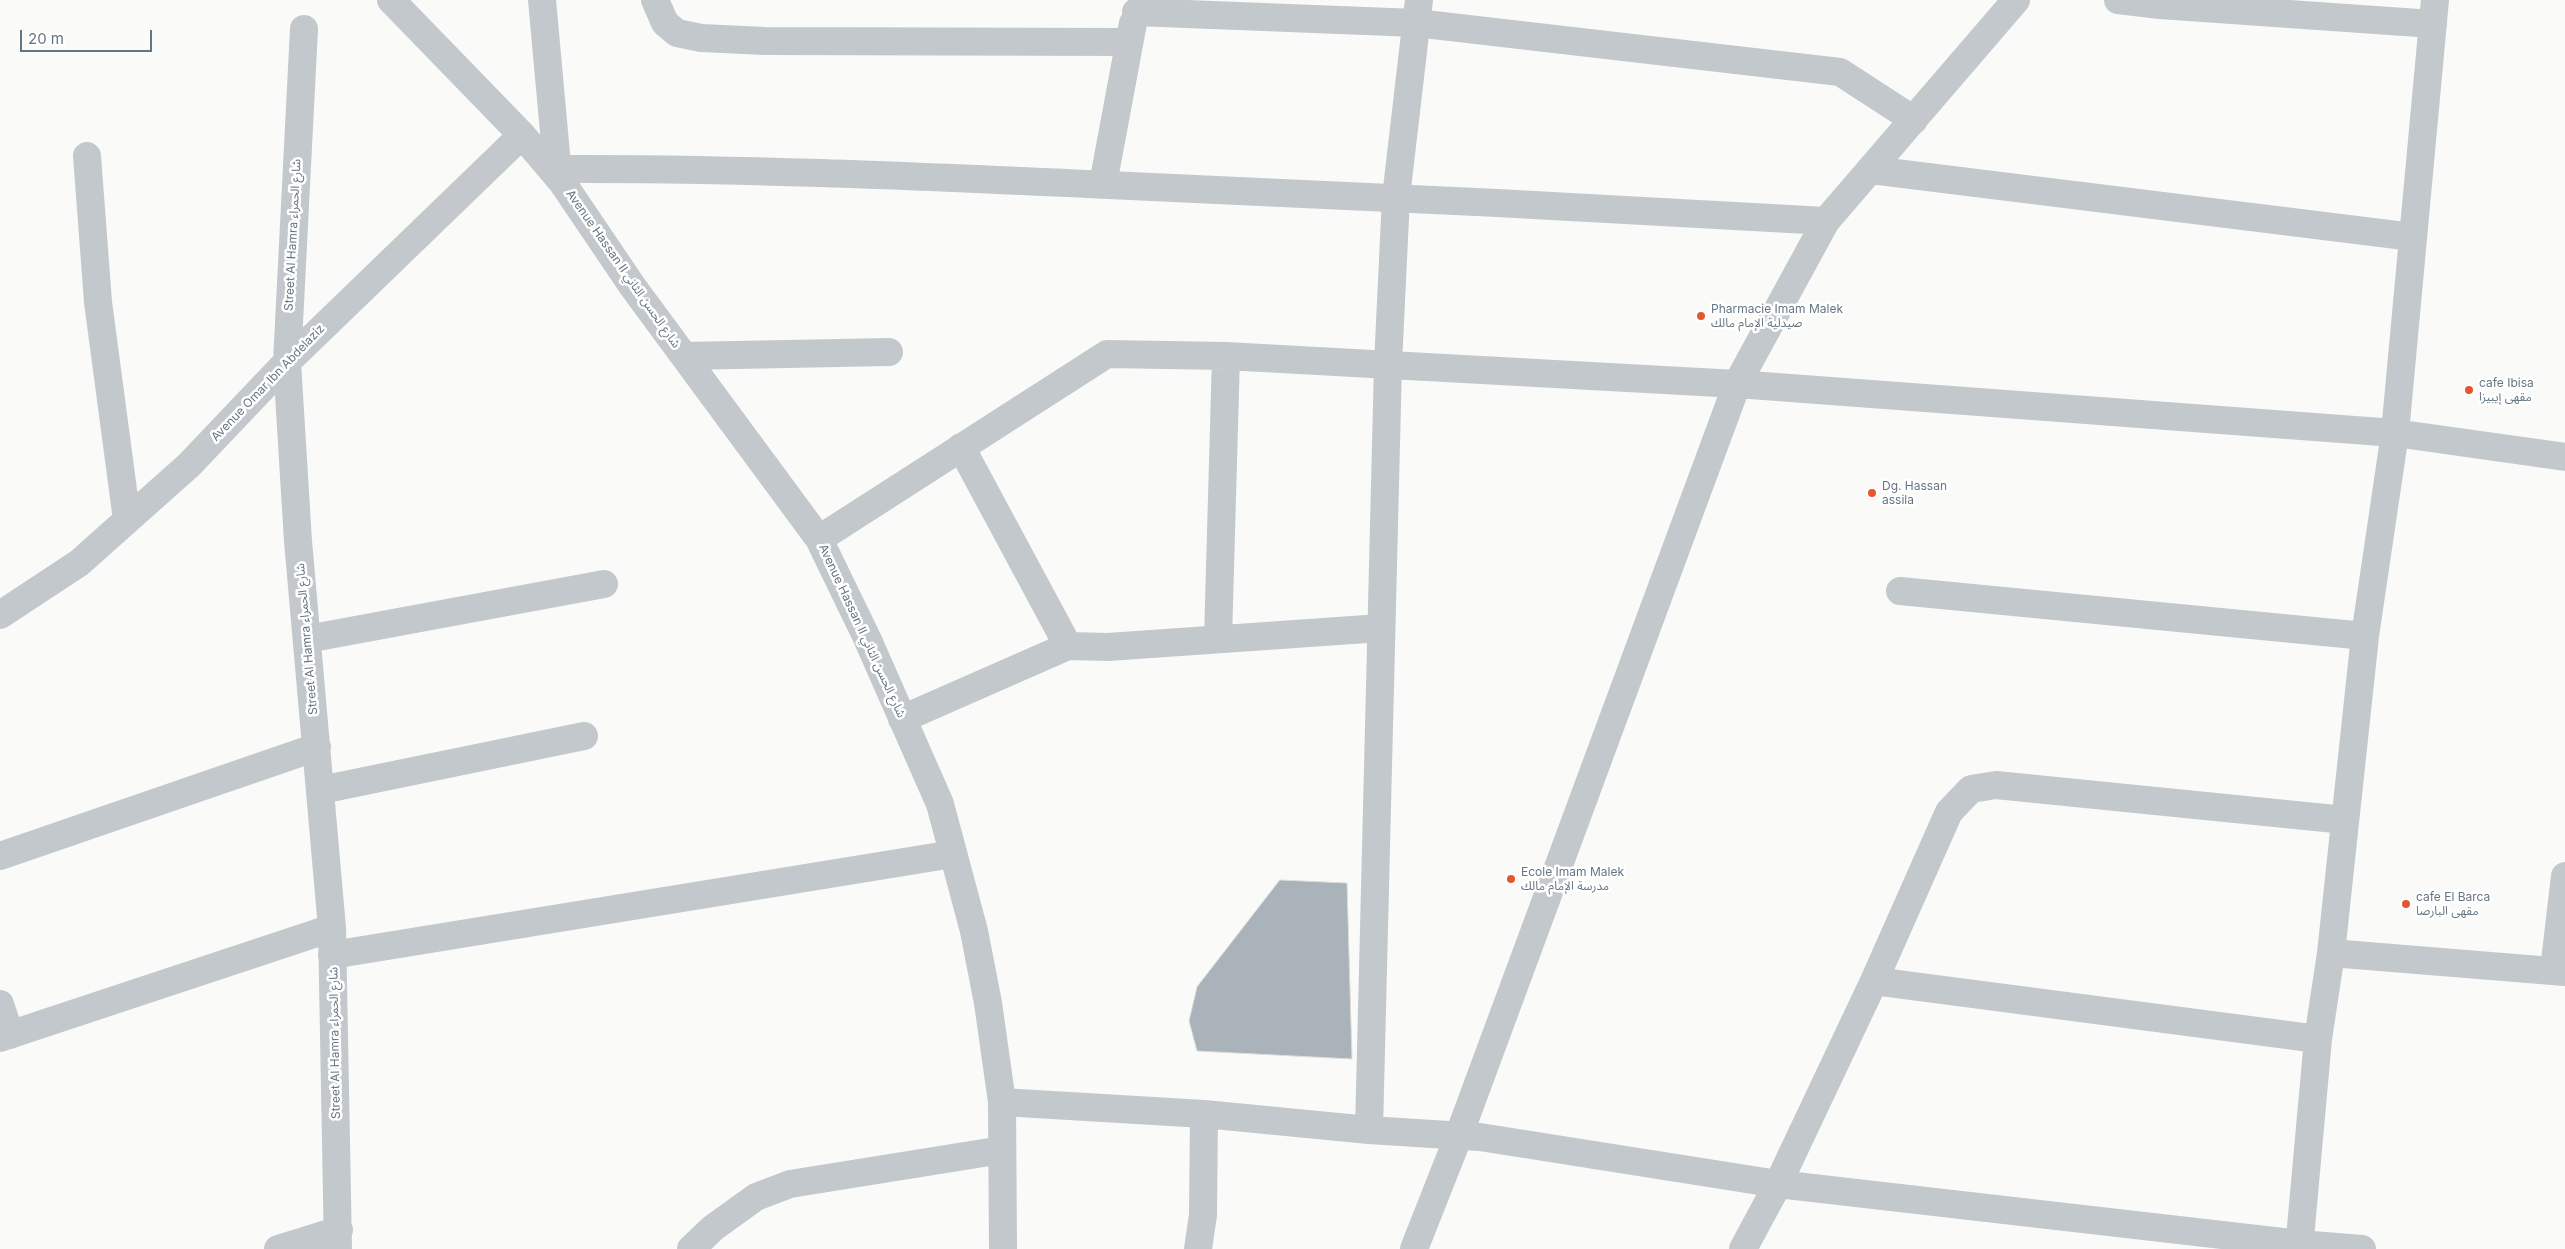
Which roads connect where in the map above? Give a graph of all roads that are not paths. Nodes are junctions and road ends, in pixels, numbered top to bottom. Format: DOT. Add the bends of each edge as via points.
graph roads {
  1 [pos="391,0"];
  2 [pos="542,0"];
  3 [pos="655,0"];
  4 [pos="2016,0"];
  5 [pos="2118,0"];
  6 [pos="1137,6"];
  7 [pos="1418,12"];
  8 [pos="2434,12"];
  9 [pos="304,29"];
  10 [pos="1129,42"];
  11 [pos="1914,120"];
  12 [pos="522,134"];
  13 [pos="87,156"];
  14 [pos="1871,170"];
  15 [pos="558,173"];
  16 [pos="1103,184"];
  17 [pos="1396,197"];
  18 [pos="1826,221"];
  19 [pos="2413,237"];
  20 [pos="889,352"];
  21 [pos="684,356"];
  22 [pos="1226,356"];
  23 [pos="286,362"];
  24 [pos="1388,364"];
  25 [pos="1737,384"];
  26 [pos="2395,433"];
  27 [pos="961,447"];
  28 [pos="2565,457"];
  29 [pos="127,520"];
  30 [pos="819,539"];
  31 [pos="604,584"];
  32 [pos="1900,591"];
  33 [pos="0,616"];
  34 [pos="1382,628"];
  35 [pos="2365,636"];
  36 [pos="1218,639"];
  37 [pos="307,640"];
  38 [pos="1068,646"];
  39 [pos="902,719"];
  40 [pos="584,736"];
  41 [pos="317,747"];
  42 [pos="321,790"];
  43 [pos="2345,820"];
  44 [pos="952,854"];
  45 [pos="0,856"];
  46 [pos="2565,876"];
  47 [pos="332,928"];
  48 [pos="2331,953"];
  49 [pos="332,955"];
  50 [pos="2560,971"];
  51 [pos="1874,981"];
  52 [pos="0,1004"];
  53 [pos="5,1036"];
  54 [pos="2318,1039"];
  55 [pos="1002,1102"];
  56 [pos="1204,1114"];
  57 [pos="1369,1130"];
  58 [pos="1459,1135"];
  59 [pos="1002,1150"];
  60 [pos="1778,1184"];
  61 [pos="339,1240"];
  62 [pos="2300,1246"];
  63 [pos="278,1249"];
  64 [pos="691,1249"];
  65 [pos="1003,1249"];
  66 [pos="1198,1249"];
  67 [pos="1414,1249"];
  68 [pos="1743,1249"];
  69 [pos="2362,1249"];
  1 -- 12 [label="street, Avenue Hassan II شارع الحسن الثاني"];
  2 -- 15 [label="street"];
  3 -- 10 [label="street" via="665,24 677,33 701,38"];
  4 -- 11 [label="street"];
  5 -- 8 [label="street" via="2160,5"];
  6 -- 7 [label="street"];
  6 -- 10 [label="street"];
  7 -- 11 [label="street" via="1840,72"];
  7 -- 17 [label="street"];
  8 -- 19 [label="street"];
  9 -- 23 [label="street, Street Al Hamra شارع الحمراء"];
  10 -- 16 [label="street"];
  11 -- 14 [label="street"];
  12 -- 15 [label="street, Avenue Hassan II شارع الحسن الثاني"];
  12 -- 23 [label="street, Avenue Omar Ibn Abdelaziz"];
  13 -- 29 [label="street" via="98,302"];
  14 -- 18 [label="street"];
  14 -- 19 [label="street"];
  15 -- 16 [label="street" via="668,168"];
  15 -- 21 [label="street, Avenue Hassan II شارع الحسن الثاني" via="633,287"];
  16 -- 17 [label="street"];
  17 -- 18 [label="street"];
  17 -- 24 [label="street"];
  18 -- 25 [label="street"];
  19 -- 26 [label="street"];
  20 -- 21 [label="street"];
  21 -- 30 [label="street, Avenue Hassan II شارع الحسن الثاني"];
  22 -- 24 [label="street"];
  22 -- 27 [label="street" via="1107,354"];
  22 -- 36 [label="street"];
  23 -- 29 [label="street, Avenue Omar Ibn Abdelaziz" via="189,465"];
  23 -- 37 [label="street, Street Al Hamra شارع الحمراء"];
  24 -- 25 [label="street"];
  24 -- 34 [label="street"];
  25 -- 26 [label="street"];
  25 -- 58 [label="street"];
  26 -- 28 [label="street"];
  26 -- 35 [label="street"];
  27 -- 30 [label="street"];
  27 -- 38 [label="street"];
  29 -- 33 [label="street, Avenue Omar Ibn Abdelaziz" via="79,563"];
  30 -- 39 [label="street, Avenue Hassan II شارع الحسن الثاني"];
  31 -- 37 [label="street"];
  32 -- 35 [label="street"];
  34 -- 36 [label="street"];
  34 -- 57 [label="street"];
  35 -- 43 [label="street"];
  36 -- 38 [label="street" via="1108,647"];
  37 -- 41 [label="street, Street Al Hamra شارع الحمراء"];
  38 -- 39 [label="street"];
  39 -- 44 [label="street, Avenue Hassan II شارع الحسن الثاني" via="940,804"];
  40 -- 42 [label="street"];
  41 -- 42 [label="street, Street Al Hamra شارع الحمراء"];
  41 -- 45 [label="street"];
  42 -- 47 [label="street, Street Al Hamra شارع الحمراء"];
  43 -- 48 [label="street"];
  43 -- 51 [label="street" via="1996,785 1971,789 1949,812"];
  44 -- 49 [label="street"];
  44 -- 55 [label="street, Avenue Hassan II شارع الحسن الثاني" via="974,931 985,985"];
  46 -- 50 [label="street"];
  47 -- 49 [label="street, Street Al Hamra شارع الحمراء"];
  47 -- 53 [label="street"];
  48 -- 50 [label="street"];
  48 -- 54 [label="street"];
  49 -- 61 [label="street, Street Al Hamra شارع الحمراء"];
  51 -- 54 [label="street"];
  51 -- 60 [label="street"];
  52 -- 53 [label="street"];
  54 -- 62 [label="street"];
  55 -- 56 [label="street"];
  55 -- 59 [label="street, Avenue Hassan II شارع الحسن الثاني"];
  56 -- 57 [label="street"];
  56 -- 66 [label="street" via="1203,1215"];
  57 -- 58 [label="street"];
  58 -- 60 [label="street"];
  58 -- 67 [label="street"];
  59 -- 64 [label="street" via="790,1184 756,1197 713,1228"];
  59 -- 65 [label="street, Avenue Hassan II شارع الحسن الثاني"];
  60 -- 62 [label="street"];
  60 -- 68 [label="street"];
  61 -- 63 [label="street"];
  62 -- 69 [label="street"];
}
